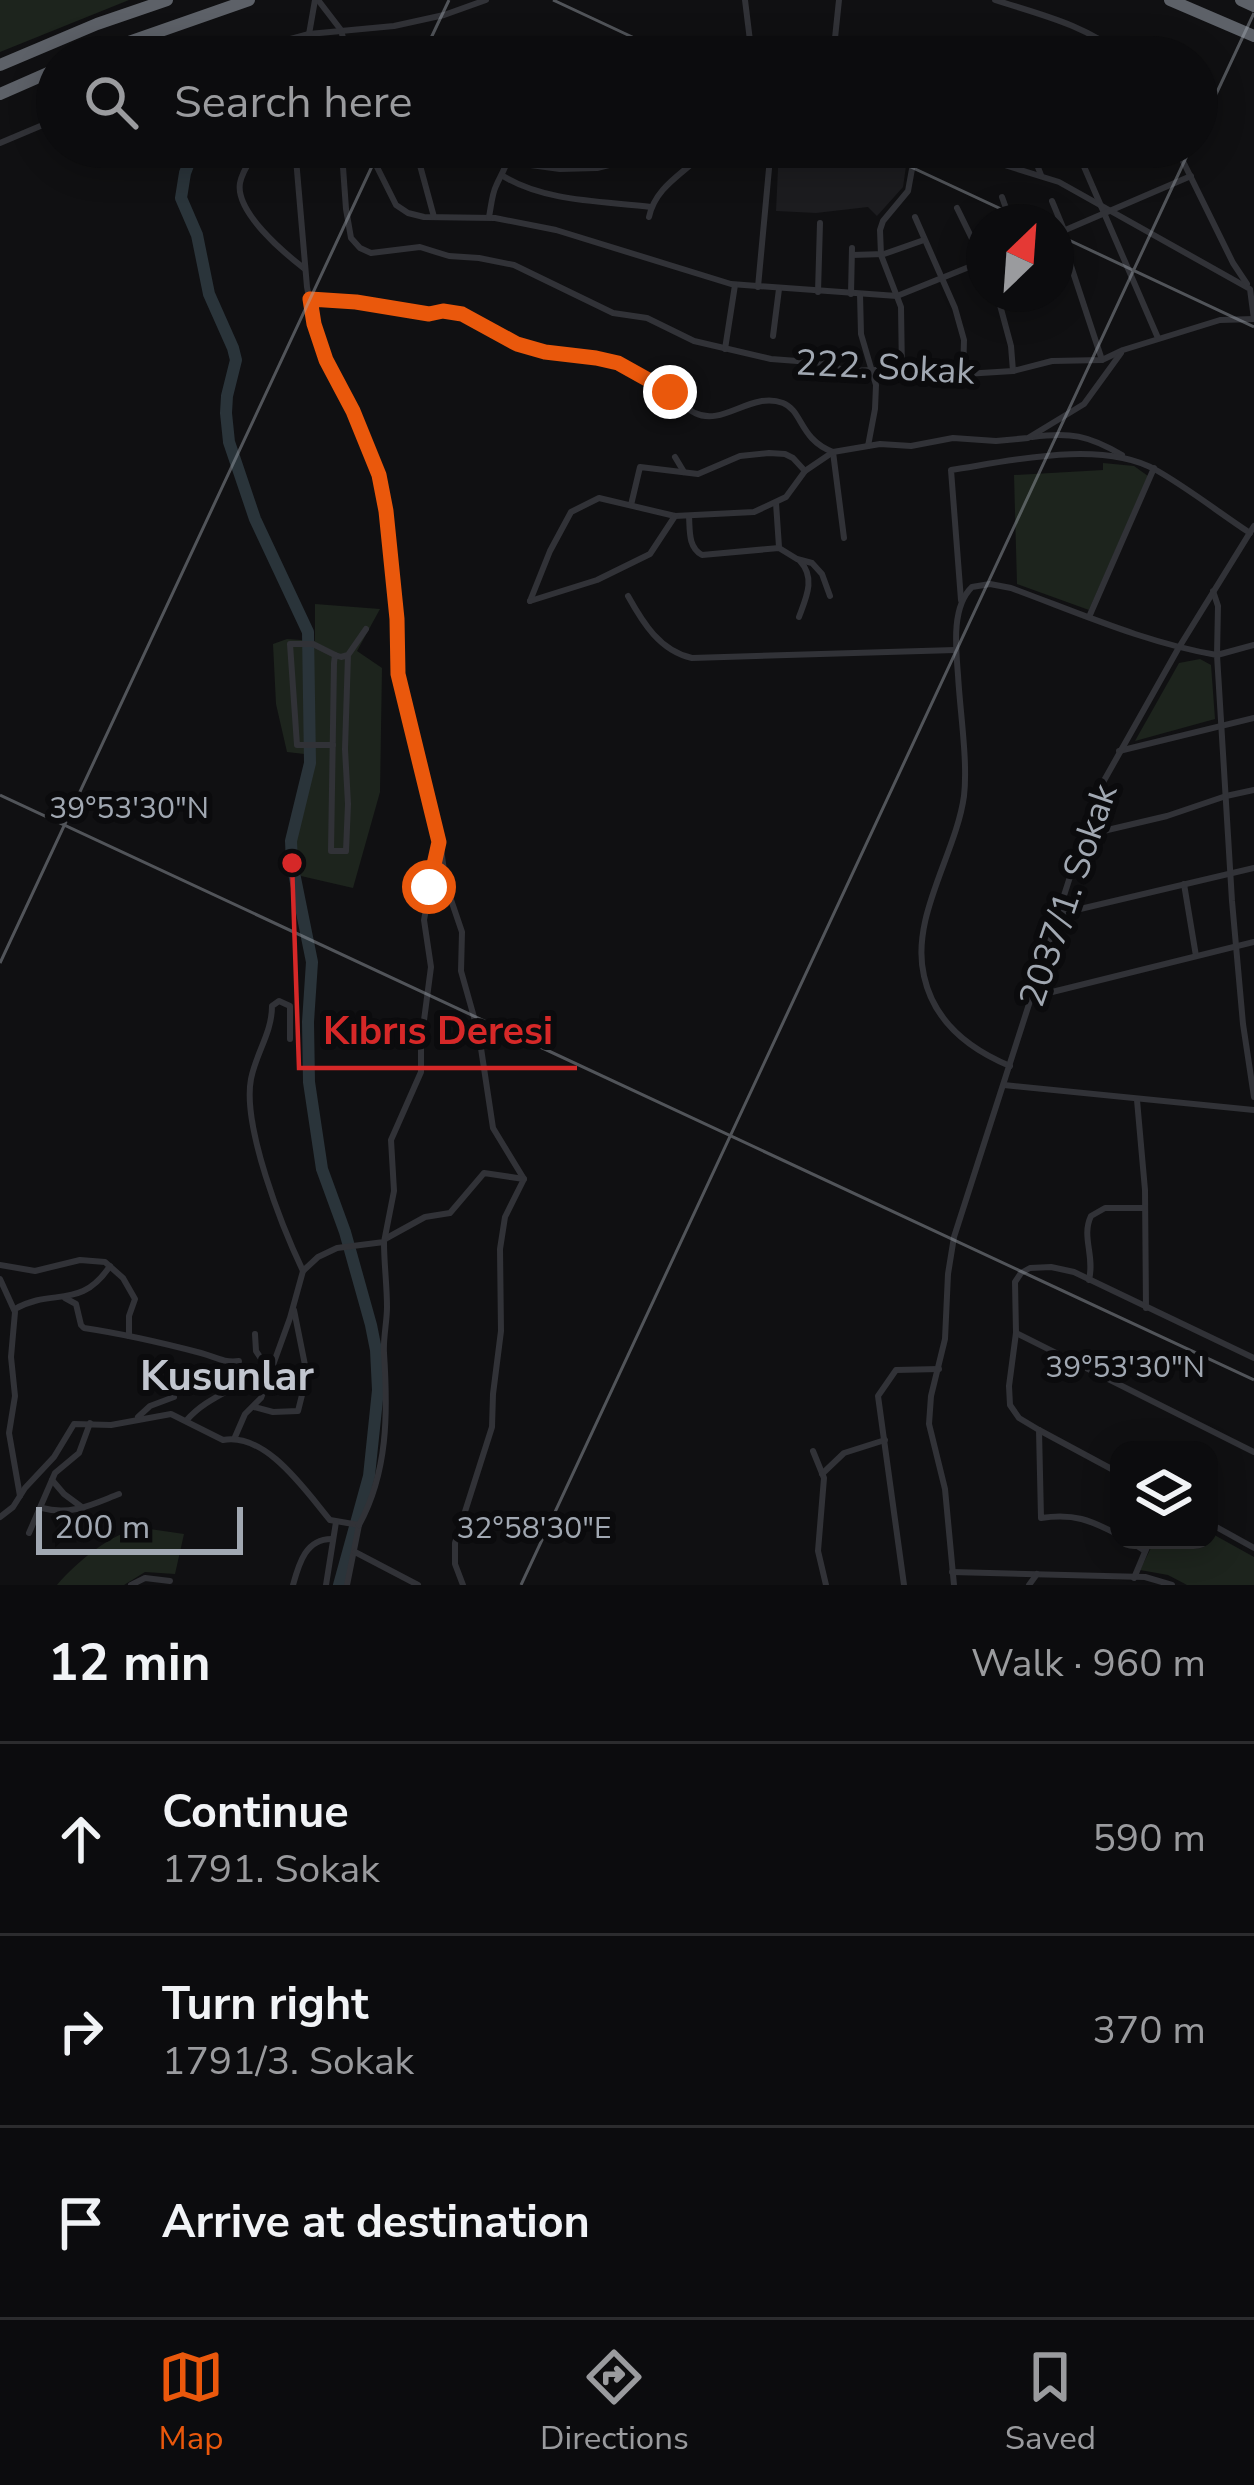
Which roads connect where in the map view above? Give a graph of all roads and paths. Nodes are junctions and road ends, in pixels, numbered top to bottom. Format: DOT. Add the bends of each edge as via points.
graph roads {
  1 [pos="167,0"];
  2 [pos="249,0"];
  3 [pos="316,0"];
  4 [pos="486,0"];
  5 [pos="745,0"];
  6 [pos="839,0"];
  7 [pos="995,0"];
  8 [pos="1170,0"];
  9 [pos="1241,0"];
  10 [pos="1254,5"];
  11 [pos="341,30"];
  12 [pos="309,34"];
  13 [pos="1254,35"];
  14 [pos="68,36"];
  15 [pos="146,36"];
  16 [pos="302,36"];
  17 [pos="343,36"];
  18 [pos="749,36"];
  19 [pos="835,36"];
  20 [pos="1094,36"];
  21 [pos="36,49"];
  22 [pos="0,64"];
  23 [pos="36,78"];
  24 [pos="0,94"];
  25 [pos="36,128"];
  26 [pos="0,143"];
  27 [pos="248,168"];
  28 [pos="298,168"];
  29 [pos="345,168"];
  30 [pos="377,168"];
  31 [pos="421,168"];
  32 [pos="506,168"];
  33 [pos="553,168"];
  34 [pos="597,168"];
  35 [pos="686,168"];
  36 [pos="769,168"];
  37 [pos="912,168"];
  38 [pos="1015,168"];
  39 [pos="1038,168"];
  40 [pos="1085,168"];
  41 [pos="1186,168"];
  42 [pos="1041,175"];
  43 [pos="503,176"];
  44 [pos="1190,176"];
  45 [pos="1002,196"];
  46 [pos="1052,201"];
  47 [pos="1005,204"];
  48 [pos="1053,204"];
  49 [pos="651,207"];
  50 [pos="957,208"];
  51 [pos="1106,210"];
  52 [pos="434,217"];
  53 [pos="649,217"];
  54 [pos="915,217"];
  55 [pos="489,218"];
  56 [pos="820,223"];
  57 [pos="1074,225"];
  58 [pos="966,226"];
  59 [pos="924,240"];
  60 [pos="881,255"];
  61 [pos="306,269"];
  62 [pos="966,269"];
  63 [pos="1074,274"];
  64 [pos="940,278"];
  65 [pos="735,285"];
  66 [pos="758,287"];
  67 [pos="779,289"];
  68 [pos="1252,290"];
  69 [pos="818,292"];
  70 [pos="855,294"];
  71 [pos="897,296"];
  72 [pos="310,299"];
  73 [pos="1002,312"];
  74 [pos="1254,319"];
  75 [pos="773,336"];
  76 [pos="1158,338"];
  77 [pos="724,349"];
  78 [pos="1123,350"];
  79 [pos="1102,360"];
  80 [pos="872,370"];
  81 [pos="1013,371"];
  82 [pos="902,372"];
  83 [pos="963,374"];
  84 [pos="1028,438"];
  85 [pos="868,446"];
  86 [pos="832,452"];
  87 [pos="675,457"];
  88 [pos="1127,458"];
  89 [pos="1154,469"];
  90 [pos="806,471"];
  91 [pos="684,472"];
  92 [pos="776,502"];
  93 [pos="631,505"];
  94 [pos="689,516"];
  95 [pos="675,517"];
  96 [pos="1252,530"];
  97 [pos="844,538"];
  98 [pos="779,548"];
  99 [pos="797,559"];
  100 [pos="1212,591"];
  101 [pos="628,596"];
  102 [pos="830,596"];
  103 [pos="961,601"];
  104 [pos="799,617"];
  105 [pos="1089,617"];
  106 [pos="366,629"];
  107 [pos="1254,645"];
  108 [pos="1178,649"];
  109 [pos="956,650"];
  110 [pos="335,655"];
  111 [pos="348,655"];
  112 [pos="1217,656"];
  113 [pos="1254,718"];
  114 [pos="1221,725"];
  115 [pos="333,745"];
  116 [pos="1119,751"];
  117 [pos="1254,790"];
  118 [pos="1226,796"];
  119 [pos="1082,836"];
  120 [pos="439,842"];
  121 [pos="1254,868"];
  122 [pos="1231,873"];
  123 [pos="1184,884"];
  124 [pos="1057,915"];
  125 [pos="1254,942"];
  126 [pos="1237,946"];
  127 [pos="1196,956"];
  128 [pos="1032,997"];
  129 [pos="1254,1022"];
  130 [pos="1243,1024"];
  131 [pos="290,1040"];
  132 [pos="1010,1066"];
  133 [pos="1004,1084"];
  134 [pos="1254,1097"];
  135 [pos="1137,1100"];
  136 [pos="1254,1110"];
  137 [pos="524,1179"];
  138 [pos="1145,1208"];
  139 [pos="384,1240"];
  140 [pos="0,1264"];
  141 [pos="110,1266"];
  142 [pos="303,1270"];
  143 [pos="0,1279"];
  144 [pos="1089,1280"];
  145 [pos="65,1298"];
  146 [pos="293,1306"];
  147 [pos="1146,1308"];
  148 [pos="15,1310"];
  149 [pos="1016,1333"];
  150 [pos="255,1334"];
  151 [pos="129,1336"];
  152 [pos="1254,1358"];
  153 [pos="238,1361"];
  154 [pos="268,1367"];
  155 [pos="939,1369"];
  156 [pos="174,1397"];
  157 [pos="253,1407"];
  158 [pos="136,1419"];
  159 [pos="186,1421"];
  160 [pos="90,1424"];
  161 [pos="1039,1430"];
  162 [pos="235,1437"];
  163 [pos="885,1440"];
  164 [pos="813,1450"];
  165 [pos="1254,1452"];
  166 [pos="1110,1469"];
  167 [pos="822,1474"];
  168 [pos="52,1480"];
  169 [pos="119,1494"];
  170 [pos="20,1496"];
  171 [pos="42,1508"];
  172 [pos="83,1508"];
  173 [pos="0,1517"];
  174 [pos="336,1522"];
  175 [pos="359,1526"];
  176 [pos="1218,1528"];
  177 [pos="1110,1531"];
  178 [pos="29,1533"];
  179 [pos="333,1539"];
  180 [pos="1254,1548"];
  181 [pos="1142,1549"];
  182 [pos="1145,1551"];
  183 [pos="355,1552"];
  184 [pos="952,1572"];
  185 [pos="1037,1574"];
  186 [pos="1134,1578"];
  187 [pos="170,1581"];
  188 [pos="130,1585"];
  189 [pos="293,1585"];
  190 [pos="326,1585"];
  191 [pos="347,1585"];
  192 [pos="418,1585"];
  193 [pos="463,1585"];
  194 [pos="826,1585"];
  195 [pos="904,1585"];
  196 [pos="954,1585"];
  197 [pos="1029,1585"];
  198 [pos="1172,1585"];
  1 -- 14 [label="highway"];
  2 -- 15 [label="highway"];
  3 -- 11 [label="street"];
  3 -- 12 [label="street"];
  4 -- 11 [label="street" via="444,15"];
  5 -- 18 [label="street"];
  6 -- 19 [label="street"];
  7 -- 20 [label="street"];
  8 -- 13 [label="highway"];
  9 -- 10 [label="highway"];
  11 -- 12 [label="street"];
  11 -- 17 [label="street"];
  12 -- 16 [label="street"];
  21 -- 22 [label="highway"];
  23 -- 24 [label="highway"];
  25 -- 26 [label="street"];
  27 -- 61 [label="street" via="242,200 280,251"];
  28 -- 61 [label="street"];
  29 -- 77 [label="street, 222. Sokak" via="352,238 370,253 421,247 514,265 613,314 647,318"];
  30 -- 52 [label="street" via="396,206"];
  31 -- 52 [label="street"];
  32 -- 43 [label="street"];
  33 -- 34 [label="street"];
  35 -- 49 [label="street"];
  36 -- 66 [label="street"];
  37 -- 60 [label="street" via="908,191 881,226"];
  38 -- 42 [label="street"];
  39 -- 42 [label="street"];
  40 -- 51 [label="street"];
  41 -- 44 [label="street"];
  42 -- 51 [label="street"];
  43 -- 49 [label="street" via="532,189"];
  43 -- 55 [label="street"];
  44 -- 51 [label="street"];
  44 -- 68 [label="street"];
  45 -- 47 [label="street"];
  46 -- 48 [label="street"];
  49 -- 53 [label="street"];
  50 -- 58 [label="street"];
  51 -- 57 [label="street"];
  51 -- 68 [label="street"];
  51 -- 76 [label="street"];
  52 -- 55 [label="street"];
  54 -- 59 [label="street"];
  55 -- 65 [label="street" via="556,230"];
  56 -- 69 [label="street"];
  59 -- 60 [label="street"];
  59 -- 64 [label="street"];
  60 -- 70 [label="street" via="852,252"];
  60 -- 71 [label="street"];
  61 -- 72 [label="street"];
  62 -- 64 [label="street"];
  63 -- 79 [label="street"];
  64 -- 71 [label="street"];
  64 -- 83 [label="street" via="964,340"];
  65 -- 66 [label="street"];
  65 -- 77 [label="street"];
  66 -- 67 [label="street"];
  67 -- 69 [label="street"];
  67 -- 75 [label="street"];
  68 -- 74 [label="street"];
  69 -- 70 [label="street"];
  70 -- 71 [label="street"];
  70 -- 80 [label="street"];
  71 -- 82 [label="street"];
  72 -- 86 [label="street" via="462,314 517,344 618,363 696,415 777,400 790,406 806,436"];
  72 -- 120 [label="street" via="326,360 379,475 398,674"];
  73 -- 81 [label="street"];
  74 -- 76 [label="street, 222. Sokak"];
  76 -- 78 [label="street, 222. Sokak"];
  77 -- 80 [label="street, 222. Sokak"];
  78 -- 79 [label="street, 222. Sokak"];
  78 -- 84 [label="street" via="1084,404"];
  79 -- 81 [label="street, 222. Sokak"];
  80 -- 82 [label="street, 222. Sokak"];
  80 -- 85 [label="street"];
  81 -- 83 [label="street, 222. Sokak"];
  82 -- 83 [label="street, 222. Sokak"];
  84 -- 85 [label="street"];
  84 -- 88 [label="street" via="1063,433"];
  85 -- 86 [label="street"];
  86 -- 90 [label="street"];
  86 -- 97 [label="street"];
  87 -- 91 [label="street"];
  88 -- 89 [label="street"];
  88 -- 103 [label="street" via="1041,456 951,470"];
  89 -- 96 [label="street"];
  89 -- 105 [label="street"];
  90 -- 91 [label="street" via="785,454 769,453"];
  90 -- 92 [label="street"];
  91 -- 93 [label="street" via="640,466"];
  92 -- 94 [label="street" via="754,512"];
  92 -- 98 [label="street"];
  93 -- 95 [label="street"];
  93 -- 95 [label="street" via="599,498 572,512 530,601 650,554"];
  94 -- 95 [label="street"];
  94 -- 98 [label="street" via="690,538 702,555"];
  96 -- 100 [label="street, 2037/1. Sokak"];
  98 -- 99 [label="street"];
  99 -- 102 [label="street" via="822,574"];
  99 -- 104 [label="street" via="809,573"];
  100 -- 108 [label="street, 2037/1. Sokak"];
  100 -- 112 [label="street"];
  101 -- 109 [label="street" via="661,643 692,658"];
  103 -- 105 [label="street" via="972,587 1000,585"];
  103 -- 109 [label="street"];
  105 -- 108 [label="street"];
  106 -- 111 [label="street"];
  107 -- 112 [label="street"];
  108 -- 112 [label="street"];
  108 -- 116 [label="street, 2037/1. Sokak"];
  109 -- 132 [label="street" via="964,796 924,928 923,974 953,1030"];
  110 -- 111 [label="street"];
  110 -- 115 [label="street"];
  110 -- 115 [label="street" via="290,644 297,746"];
  111 -- 115 [label="street" via="346,851 331,851"];
  112 -- 114 [label="street"];
  113 -- 114 [label="street"];
  114 -- 116 [label="street"];
  114 -- 118 [label="street"];
  116 -- 119 [label="street, 2037/1. Sokak"];
  117 -- 118 [label="street"];
  118 -- 119 [label="street"];
  118 -- 122 [label="street"];
  119 -- 124 [label="street, 2037/1. Sokak"];
  120 -- 137 [label="street" via="493,1128"];
  120 -- 139 [label="street" via="424,920 431,967 421,1072 391,1140 394,1191"];
  121 -- 122 [label="street"];
  122 -- 123 [label="street"];
  122 -- 126 [label="street"];
  123 -- 124 [label="street"];
  123 -- 127 [label="street"];
  124 -- 128 [label="street, 2037/1. Sokak"];
  125 -- 126 [label="street"];
  126 -- 127 [label="street"];
  126 -- 130 [label="street"];
  127 -- 128 [label="street"];
  128 -- 132 [label="street, 2037/1. Sokak"];
  129 -- 130 [label="street"];
  130 -- 134 [label="street"];
  131 -- 142 [label="street" via="290,1006 279,1001 252,1076 250,1109"];
  132 -- 133 [label="street, 2037/1. Sokak"];
  133 -- 135 [label="street"];
  133 -- 155 [label="street, 2037/1. Sokak" via="954,1237"];
  135 -- 136 [label="street"];
  135 -- 138 [label="street"];
  137 -- 139 [label="street" via="484,1173 450,1213"];
  137 -- 193 [label="street" via="500,1249 492,1427 455,1543"];
  138 -- 144 [label="street" via="1090,1216"];
  138 -- 147 [label="street"];
  139 -- 142 [label="street" via="337,1248"];
  139 -- 175 [label="street" via="382,1463"];
  140 -- 141 [label="street" via="35,1270 97,1259"];
  141 -- 145 [label="street" via="91,1287"];
  141 -- 151 [label="street" via="135,1299"];
  142 -- 146 [label="street"];
  143 -- 148 [label="street"];
  144 -- 147 [label="street"];
  144 -- 149 [label="street" via="1051,1267 1022,1273 1015,1282"];
  145 -- 148 [label="street" via="34,1299"];
  145 -- 151 [label="street" via="85,1328"];
  146 -- 154 [label="street"];
  146 -- 157 [label="street" via="307,1375 298,1411"];
  147 -- 152 [label="street"];
  148 -- 170 [label="street" via="9,1433"];
  149 -- 161 [label="street" via="1010,1405"];
  149 -- 165 [label="street"];
  150 -- 154 [label="street"];
  151 -- 153 [label="street"];
  154 -- 157 [label="street"];
  154 -- 159 [label="street"];
  155 -- 163 [label="street" via="896,1370 878,1396"];
  155 -- 184 [label="street, 2037/1. Sokak" via="929,1424"];
  156 -- 158 [label="street"];
  157 -- 162 [label="street"];
  158 -- 159 [label="street" via="171,1414"];
  158 -- 160 [label="street"];
  159 -- 162 [label="street" via="223,1440"];
  160 -- 168 [label="street" via="79,1453"];
  160 -- 170 [label="street" via="70,1426"];
  161 -- 166 [label="street"];
  161 -- 177 [label="street" via="1042,1518 1064,1514"];
  162 -- 174 [label="street" via="273,1458"];
  163 -- 167 [label="street" via="844,1454"];
  163 -- 195 [label="street"];
  164 -- 167 [label="street"];
  167 -- 194 [label="street" via="818,1551"];
  168 -- 171 [label="street"];
  168 -- 172 [label="street"];
  169 -- 172 [label="street"];
  170 -- 173 [label="street"];
  171 -- 172 [label="street"];
  171 -- 178 [label="street"];
  174 -- 175 [label="street"];
  174 -- 179 [label="street"];
  175 -- 183 [label="street"];
  176 -- 180 [label="street"];
  179 -- 189 [label="street" via="310,1546"];
  179 -- 190 [label="street"];
  181 -- 182 [label="street"];
  182 -- 186 [label="street"];
  183 -- 191 [label="street"];
  183 -- 192 [label="street"];
  184 -- 185 [label="street"];
  184 -- 196 [label="street, 2037/1. Sokak"];
  185 -- 186 [label="street"];
  185 -- 197 [label="street"];
  186 -- 198 [label="street"];
  187 -- 188 [label="street"];
}
